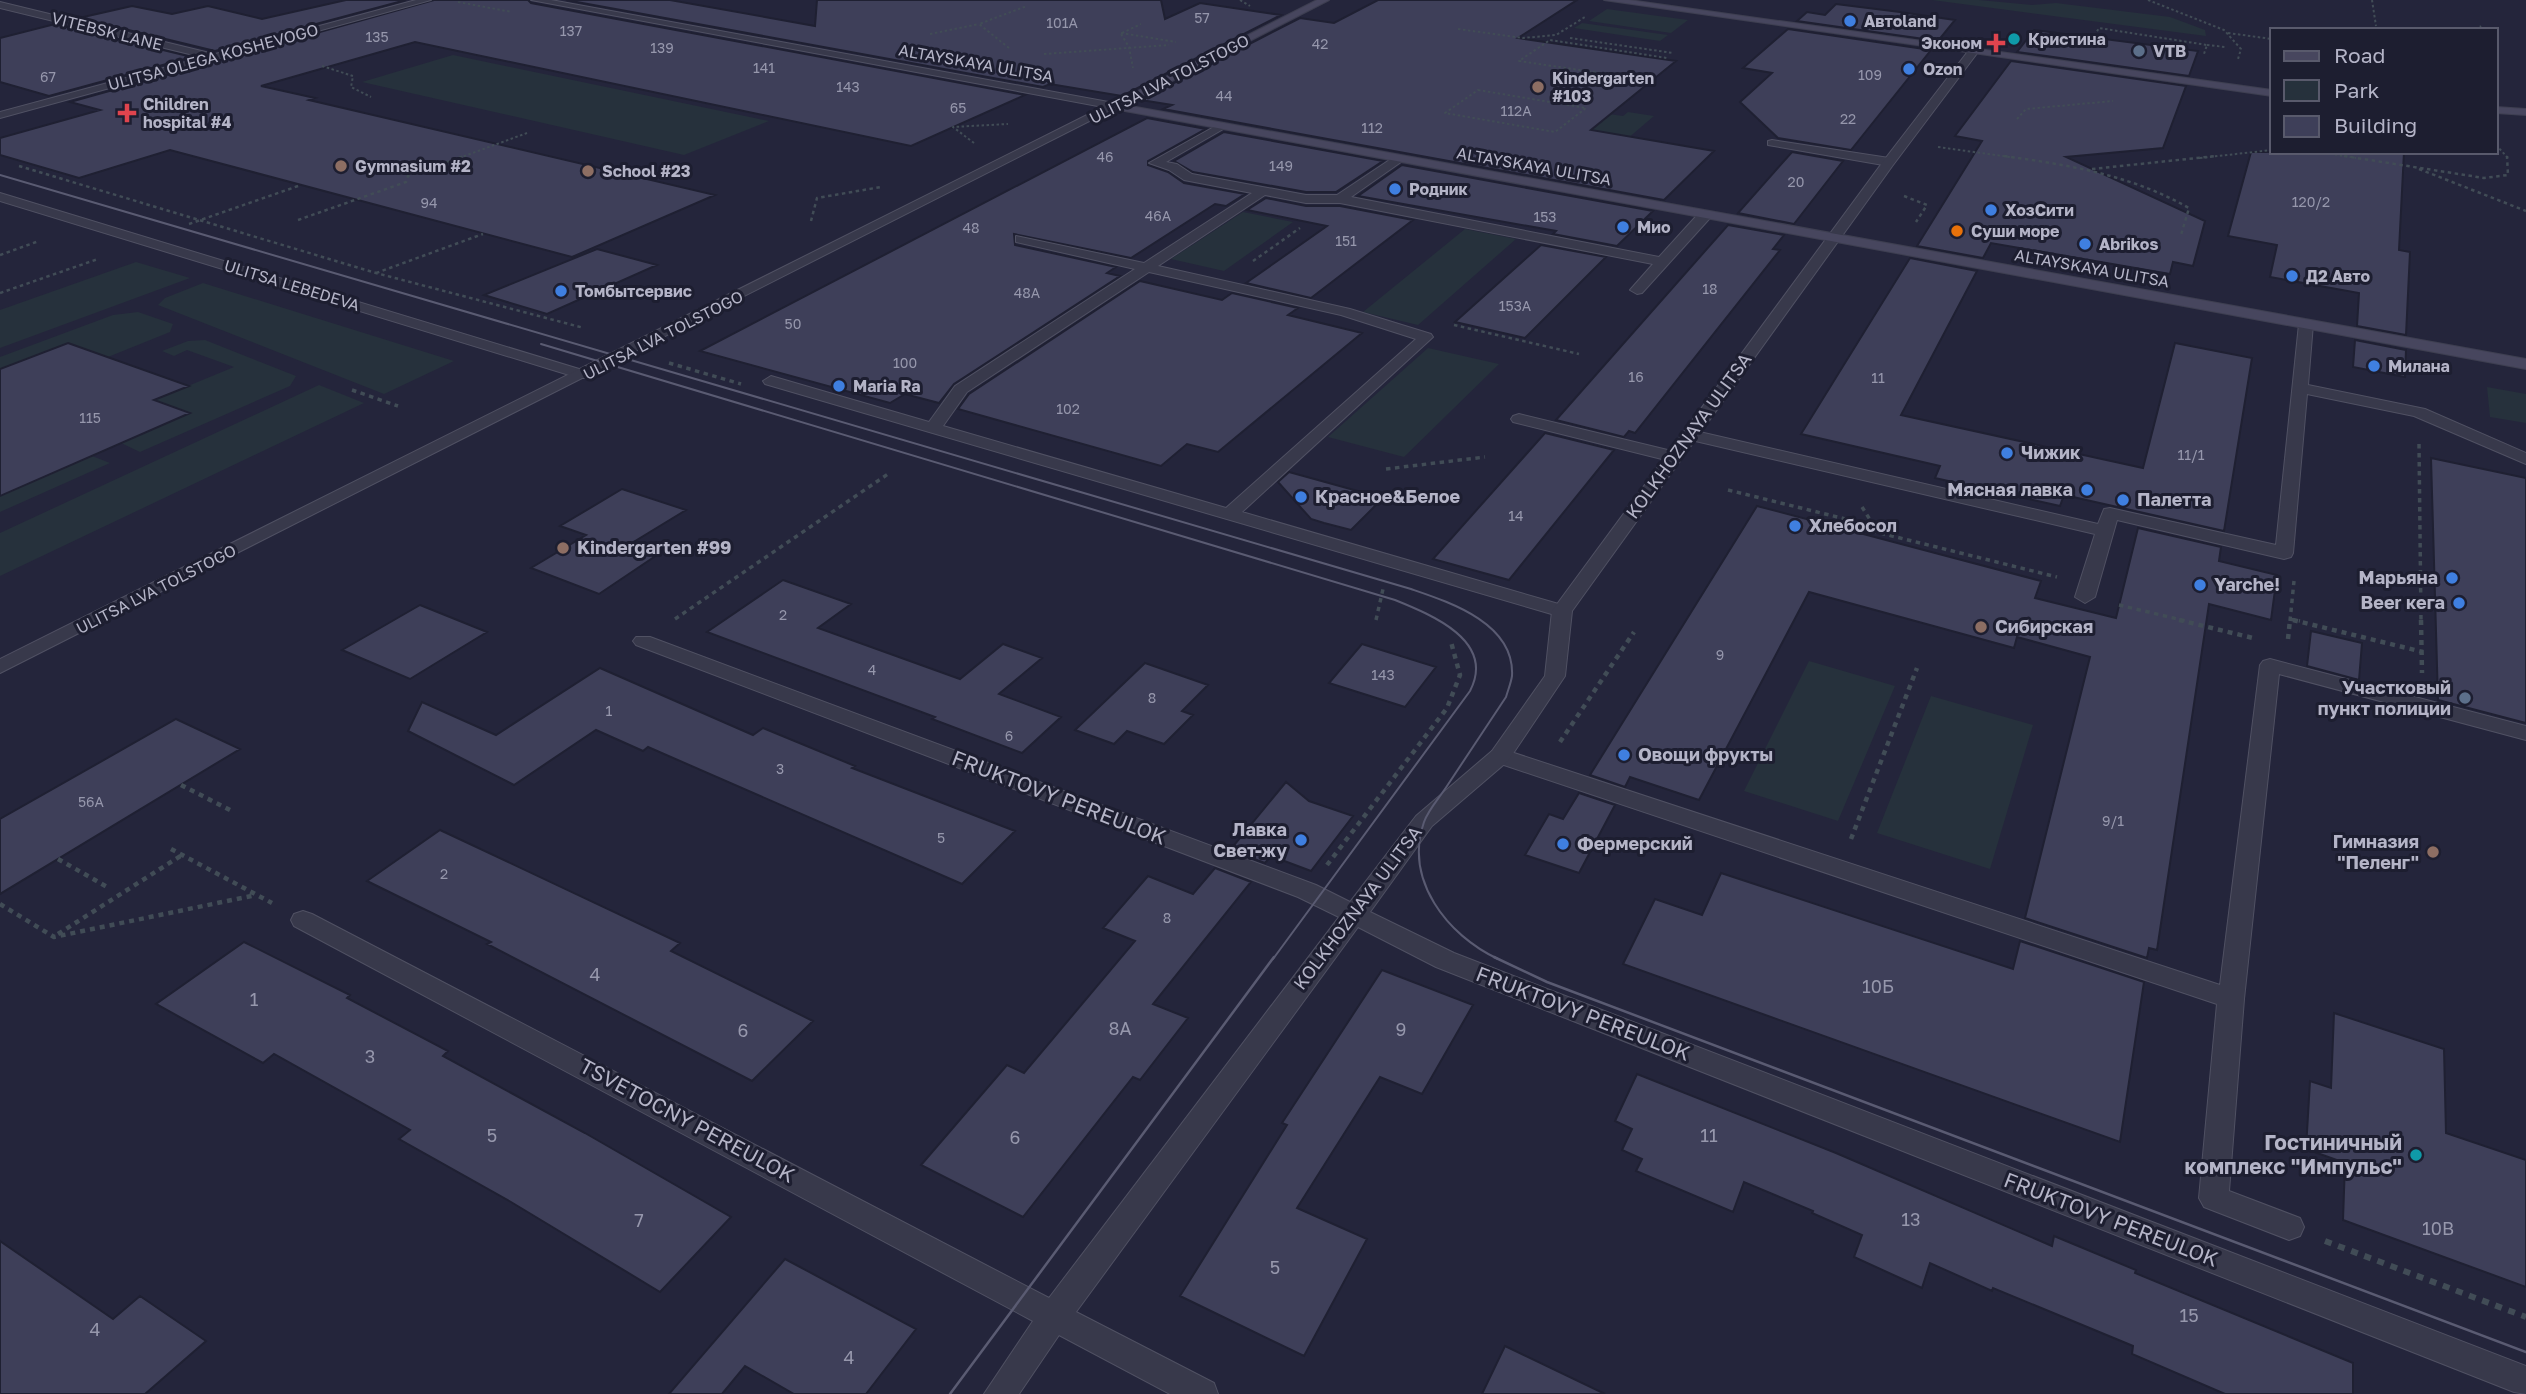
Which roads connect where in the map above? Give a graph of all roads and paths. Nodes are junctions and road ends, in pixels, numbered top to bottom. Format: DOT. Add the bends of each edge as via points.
graph roads {
  1 [pos="426,0"];
  2 [pos="536,0"];
  3 [pos="1324,0"];
  4 [pos="1609,0"];
  5 [pos="2148,0"];
  6 [pos="2372,0"];
  7 [pos="0,5"];
  8 [pos="1027,6"];
  9 [pos="1589,14"];
  10 [pos="979,24"];
  11 [pos="1141,24"];
  12 [pos="2376,26"];
  13 [pos="2481,26"];
  14 [pos="2478,28"];
  15 [pos="1458,29"];
  16 [pos="1121,33"];
  17 [pos="930,34"];
  18 [pos="2228,34"];
  19 [pos="1570,38"];
  20 [pos="2270,38"];
  21 [pos="1187,44"];
  22 [pos="1175,45"];
  23 [pos="1622,45"];
  24 [pos="2207,45"];
  25 [pos="1129,47"];
  26 [pos="2225,47"];
  27 [pos="1009,48"];
  28 [pos="2243,49"];
  29 [pos="1615,50"];
  30 [pos="1673,52"];
  31 [pos="1973,52"];
  32 [pos="1044,54"];
  33 [pos="214,57"];
  34 [pos="1667,58"];
  35 [pos="322,66"];
  36 [pos="1133,70"];
  37 [pos="1640,79"];
  38 [pos="2270,93"];
  39 [pos="370,97"];
  40 [pos="1114,106"];
  41 [pos="1586,108"];
  42 [pos="2498,110"];
  43 [pos="2526,112"];
  44 [pos="0,115"];
  45 [pos="1020,123"];
  46 [pos="1221,126"];
  47 [pos="527,134"];
  48 [pos="1772,143"];
  49 [pos="975,144"];
  50 [pos="1930,146"];
  51 [pos="2498,147"];
  52 [pos="2270,150"];
  53 [pos="2332,154"];
  54 [pos="1397,159"];
  55 [pos="1889,162"];
  56 [pos="19,166"];
  57 [pos="2411,166"];
  58 [pos="2087,170"];
  59 [pos="301,185"];
  60 [pos="881,187"];
  61 [pos="1263,191"];
  62 [pos="1904,196"];
  63 [pos="0,197"];
  64 [pos="1340,199"];
  65 [pos="1924,209"];
  66 [pos="2526,211"];
  67 [pos="221,213"];
  68 [pos="1705,215"];
  69 [pos="298,220"];
  70 [pos="811,221"];
  71 [pos="483,234"];
  72 [pos="2181,235"];
  73 [pos="1021,239"];
  74 [pos="1833,239"];
  75 [pos="41,241"];
  76 [pos="0,255"];
  77 [pos="105,257"];
  78 [pos="1662,262"];
  79 [pos="1146,267"];
  80 [pos="376,273"];
  81 [pos="1221,284"];
  82 [pos="1636,290"];
  83 [pos="0,293"];
  84 [pos="1442,322"];
  85 [pos="2306,324"];
  86 [pos="584,328"];
  87 [pos="1579,354"];
  88 [pos="661,361"];
  89 [pos="2526,364"];
  90 [pos="584,375"];
  91 [pos="771,381"];
  92 [pos="2301,388"];
  93 [pos="352,390"];
  94 [pos="398,406"];
  95 [pos="2419,412"];
  96 [pos="1519,419"];
  97 [pos="933,428"];
  98 [pos="1691,435"];
  99 [pos="1485,457"];
  100 [pos="1674,457"];
  101 [pos="2526,459"];
  102 [pos="1386,469"];
  103 [pos="888,474"];
  104 [pos="1728,490"];
  105 [pos="1229,515"];
  106 [pos="2105,531"];
  107 [pos="2284,553"];
  108 [pos="2086,591"];
  109 [pos="1562,611"];
  110 [pos="2290,619"];
  111 [pos="1634,632"];
  112 [pos="643,642"];
  113 [pos="1451,642"];
  114 [pos="2287,647"];
  115 [pos="2423,652"];
  116 [pos="2270,665"];
  117 [pos="0,667"];
  118 [pos="1917,668"];
  119 [pos="2423,705"];
  120 [pos="2526,733"];
  121 [pos="1500,756"];
  122 [pos="1541,770"];
  123 [pos="181,785"];
  124 [pos="232,811"];
  125 [pos="171,849"];
  126 [pos="182,855"];
  127 [pos="58,859"];
  128 [pos="1840,869"];
  129 [pos="109,888"];
  130 [pos="1307,891"];
  131 [pos="256,895"];
  132 [pos="0,904"];
  133 [pos="1353,913"];
  134 [pos="303,920"];
  135 [pos="54,937"];
  136 [pos="2231,999"];
  137 [pos="2288,1227"];
  138 [pos="1055,1315"];
  139 [pos="2526,1317"];
  140 [pos="2526,1381"];
  141 [pos="1000,1394"];
  142 [pos="1202,1394"];
  1 -- 33 [label="street, ULITSA OLEGA KOSHEVOGO"];
  2 -- 40 [label="street, ALTAYSKAYA ULITSA"];
  3 -- 40 [label="main road, ULITSA LVA TOLSTOGO"];
  4 -- 31 [label="main road"];
  5 -- 18 [label="path"];
  6 -- 12 [label="path"];
  7 -- 33 [label="street, VITEBSK LANE"];
  8 -- 10 [label="path"];
  9 -- 15 [label="path" via="1556,34 1522,38"];
  10 -- 17 [label="path"];
  10 -- 27 [label="path"];
  11 -- 16 [label="path"];
  13 -- 14 [label="path"];
  16 -- 21 [label="path"];
  16 -- 25 [label="path"];
  18 -- 20 [label="path"];
  18 -- 28 [label="path"];
  19 -- 23 [label="path"];
  22 -- 25 [label="path"];
  23 -- 29 [label="path"];
  23 -- 30 [label="path"];
  24 -- 26 [label="path"];
  25 -- 32 [label="path"];
  25 -- 36 [label="path"];
  29 -- 34 [label="path"];
  29 -- 37 [label="path" via="1550,40 1519,61"];
  31 -- 38 [label="main road"];
  31 -- 55 [label="street, KOLKHOZNAYA ULITSA"];
  33 -- 44 [label="street, ULITSA OLEGA KOSHEVOGO"];
  35 -- 39 [label="path" via="353,76 351,87"];
  40 -- 46 [label="main road, ALTAYSKAYA ULITSA"];
  40 -- 90 [label="street, ULITSA LVA TOLSTOGO"];
  41 -- 41 [label="path" via="1555,132 1445,113 1478,90"];
  42 -- 43 [label="main road"];
  45 -- 49 [label="path" via="953,127"];
  46 -- 54 [label="main road, ALTAYSKAYA ULITSA"];
  46 -- 61 [label="street" via="1155,163 1188,177"];
  47 -- 69 [label="path"];
  48 -- 55 [label="street"];
  50 -- 58 [label="path"];
  51 -- 57 [label="path" via="2508,157 2508,175 2484,178"];
  52 -- 58 [label="path"];
  53 -- 57 [label="path"];
  54 -- 64 [label="street"];
  54 -- 68 [label="main road, ALTAYSKAYA ULITSA"];
  55 -- 74 [label="street, KOLKHOZNAYA ULITSA"];
  56 -- 80 [label="path"];
  57 -- 66 [label="path"];
  58 -- 72 [label="path" via="2127,178 2189,208"];
  59 -- 67 [label="path"];
  60 -- 70 [label="path" via="817,198"];
  61 -- 64 [label="street" via="1306,200"];
  61 -- 79 [label="street"];
  62 -- 65 [label="path" via="1927,205"];
  63 -- 90 [label="street, ULITSA LEBEDEVA"];
  64 -- 78 [label="street"];
  64 -- 81 [label="path"];
  68 -- 74 [label="main road, ALTAYSKAYA ULITSA"];
  68 -- 78 [label="street"];
  71 -- 80 [label="path"];
  73 -- 79 [label="street"];
  74 -- 85 [label="main road, ALTAYSKAYA ULITSA"];
  74 -- 98 [label="street, KOLKHOZNAYA ULITSA"];
  75 -- 76 [label="path"];
  77 -- 83 [label="path"];
  78 -- 82 [label="street"];
  79 -- 81 [label="street"];
  79 -- 97 [label="street" via="961,389"];
  80 -- 86 [label="path"];
  81 -- 105 [label="street" via="1345,312 1426,337"];
  84 -- 87 [label="path"];
  85 -- 89 [label="main road, ALTAYSKAYA ULITSA"];
  85 -- 92 [label="street"];
  88 -- 91 [label="path" via="757,389"];
  90 -- 117 [label="street, ULITSA LVA TOLSTOGO"];
  91 -- 97 [label="street"];
  92 -- 95 [label="street"];
  92 -- 107 [label="street"];
  93 -- 94 [label="path"];
  95 -- 101 [label="street"];
  95 -- 115 [label="path"];
  96 -- 100 [label="street"];
  97 -- 105 [label="street"];
  98 -- 100 [label="street, KOLKHOZNAYA ULITSA"];
  98 -- 106 [label="street"];
  99 -- 102 [label="path"];
  100 -- 109 [label="street, KOLKHOZNAYA ULITSA"];
  103 -- 112 [label="path"];
  104 -- 108 [label="path"];
  105 -- 109 [label="street"];
  106 -- 107 [label="street" via="2110,513"];
  106 -- 108 [label="street"];
  107 -- 110 [label="path" via="2295,569"];
  108 -- 114 [label="path"];
  109 -- 121 [label="street, KOLKHOZNAYA ULITSA" via="1555,676"];
  110 -- 114 [label="path"];
  110 -- 115 [label="path"];
  111 -- 122 [label="path"];
  112 -- 130 [label="street, FRUKTOVY PEREULOK"];
  113 -- 130 [label="path" via="1462,670 1460,686"];
  114 -- 116 [label="path"];
  115 -- 119 [label="path"];
  116 -- 119 [label="street"];
  116 -- 136 [label="street"];
  118 -- 128 [label="path"];
  119 -- 120 [label="street"];
  121 -- 122 [label="street"];
  121 -- 133 [label="street, KOLKHOZNAYA ULITSA" via="1424,821"];
  122 -- 128 [label="street"];
  123 -- 124 [label="path"];
  125 -- 126 [label="path"];
  126 -- 131 [label="path"];
  126 -- 135 [label="path"];
  127 -- 129 [label="path"];
  128 -- 136 [label="street"];
  130 -- 133 [label="street, FRUKTOVY PEREULOK"];
  131 -- 134 [label="path"];
  131 -- 135 [label="path"];
  132 -- 135 [label="path"];
  133 -- 138 [label="street, KOLKHOZNAYA ULITSA"];
  133 -- 140 [label="street, FRUKTOVY PEREULOK" via="1445,960"];
  134 -- 138 [label="street, TSVETOCNY PEREULOK"];
  136 -- 137 [label="street" via="2214,1198"];
  137 -- 139 [label="path"];
  138 -- 141 [label="street, KOLKHOZNAYA ULITSA"];
  138 -- 142 [label="street, TSVETOCNY PEREULOK"];
}
